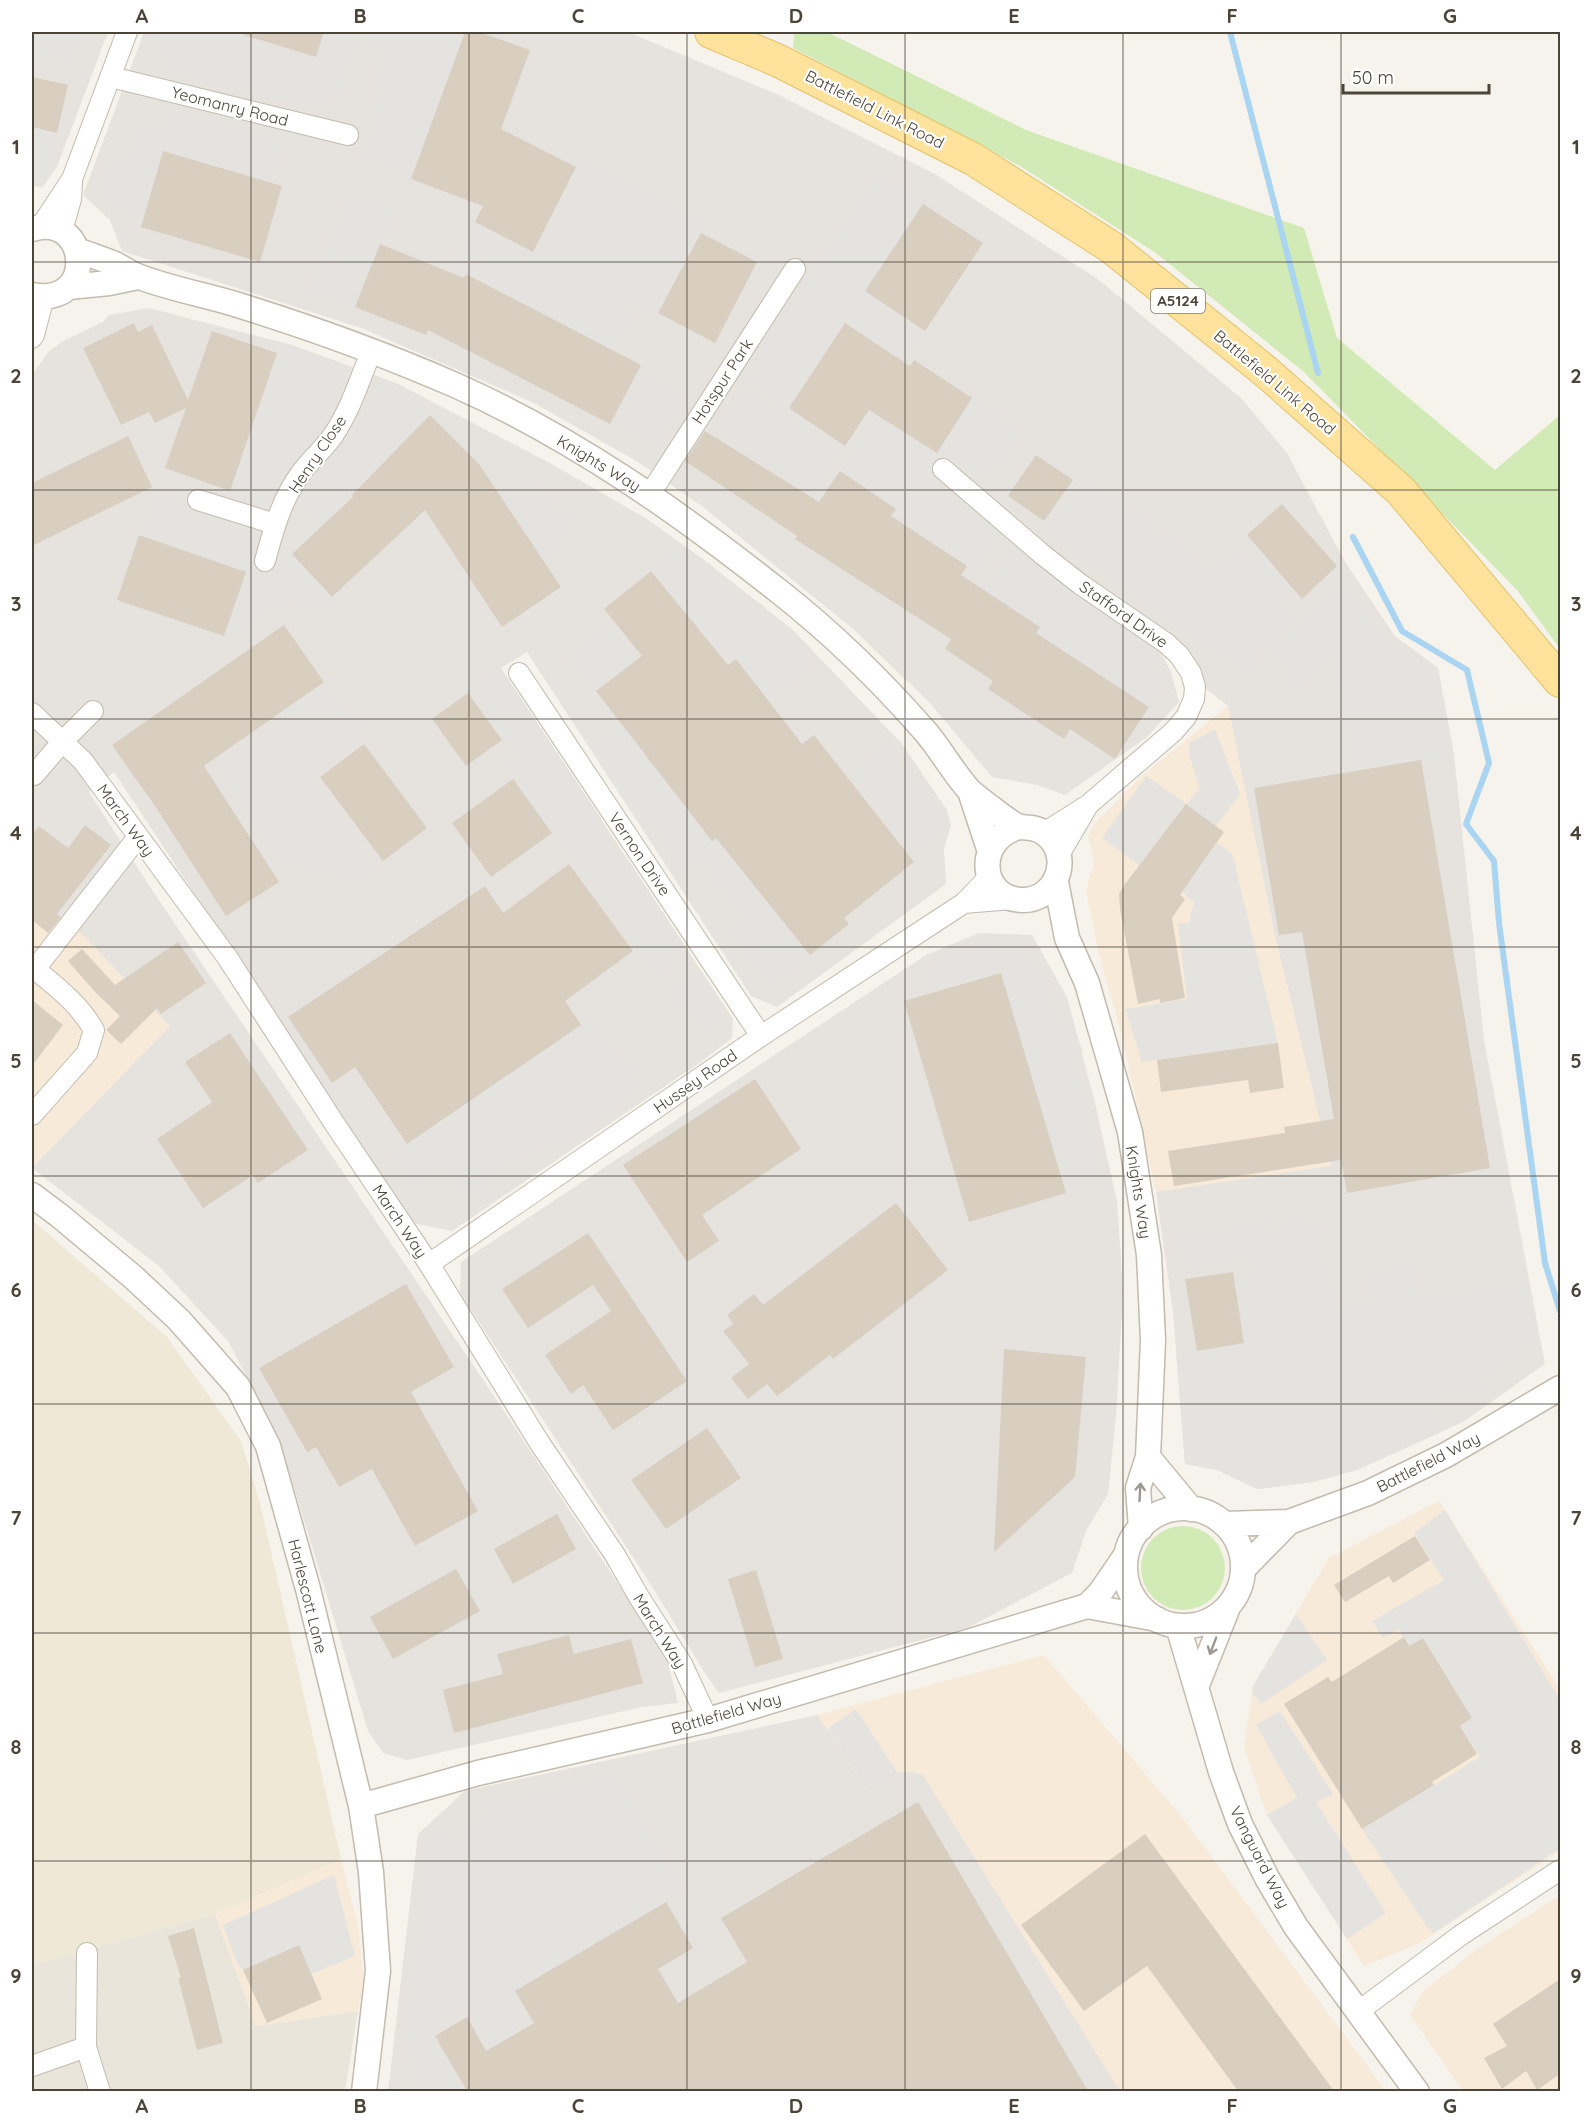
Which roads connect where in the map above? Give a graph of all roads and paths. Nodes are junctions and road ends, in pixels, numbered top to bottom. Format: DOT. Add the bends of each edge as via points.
graph roads {
  1 [pos="127,32"];
  2 [pos="711,32"];
  3 [pos="111,77"];
  4 [pos="348,135"];
  5 [pos="45,228"];
  6 [pos="77,250"];
  7 [pos="795,269"];
  8 [pos="138,277"];
  9 [pos="69,287"];
  10 [pos="38,296"];
  11 [pos="32,338"];
  12 [pos="372,350"];
  13 [pos="943,469"];
  14 [pos="650,494"];
  15 [pos="198,500"];
  16 [pos="275,524"];
  17 [pos="265,561"];
  18 [pos="519,673"];
  19 [pos="1560,681"];
  20 [pos="93,711"];
  21 [pos="32,713"];
  22 [pos="63,741"];
  23 [pos="34,774"];
  24 [pos="970,791"];
  25 [pos="1088,805"];
  26 [pos="1019,827"];
  27 [pos="1044,833"];
  28 [pos="138,837"];
  29 [pos="990,849"];
  30 [pos="1059,855"];
  31 [pos="989,877"];
  32 [pos="1056,882"];
  33 [pos="1023,899"];
  34 [pos="964,903"];
  35 [pos="1067,938"];
  36 [pos="33,968"];
  37 [pos="761,1036"];
  38 [pos="32,1115"];
  39 [pos="32,1195"];
  40 [pos="429,1264"];
  41 [pos="1560,1388"];
  42 [pos="1148,1457"];
  43 [pos="1191,1509"];
  44 [pos="1289,1522"];
  45 [pos="1224,1524"];
  46 [pos="1141,1528"];
  47 [pos="1126,1555"];
  48 [pos="1243,1569"];
  49 [pos="1087,1606"];
  50 [pos="1228,1607"];
  51 [pos="1167,1623"];
  52 [pos="1197,1685"];
  53 [pos="708,1720"];
  54 [pos="361,1806"];
  55 [pos="1560,1870"];
  56 [pos="87,1953"];
  57 [pos="1359,2011"];
  58 [pos="86,2048"];
  59 [pos="32,2066"];
  60 [pos="100,2091"];
  61 [pos="364,2091"];
  62 [pos="1418,2091"];
  1 -- 3 [label="street"];
  2 -- 19 [label="main road, Battlefield Link Road / A5124" via="779,61 974,159 1111,247 1265,371 1401,491"];
  3 -- 4 [label="street, Yeomanry Road"];
  3 -- 5 [label="street" via="72,179"];
  5 -- 6 [label="street" via="71,239"];
  6 -- 8 [label="street, Knights Way"];
  6 -- 9 [label="street" via="78,269"];
  7 -- 14 [label="street, Hotspur Park"];
  8 -- 9 [label="street, Knights Way"];
  8 -- 12 [label="street, Knights Way"];
  9 -- 10 [label="street, Knights Way" via="58,294"];
  10 -- 11 [label="street"];
  12 -- 14 [label="street, Knights Way" via="538,426"];
  12 -- 16 [label="street, Henry Close" via="334,435 300,474"];
  13 -- 25 [label="street, Stafford Drive" via="1080,584 1166,643 1191,673 1194,699 1186,717"];
  14 -- 24 [label="street, Knights Way" via="735,555 840,644 927,733"];
  15 -- 16 [label="street"];
  16 -- 17 [label="street, Henry Close"];
  18 -- 37 [label="street, Vernon Drive"];
  20 -- 22 [label="street"];
  21 -- 22 [label="street, March Way"];
  22 -- 23 [label="street"];
  22 -- 28 [label="street, March Way" via="98,780"];
  24 -- 26 [label="street, Knights Way"];
  24 -- 29 [label="street, Knights Way"];
  25 -- 27 [label="street, Stafford Drive"];
  25 -- 30 [label="street, Stafford Drive"];
  26 -- 27 [label="street, Knights Way"];
  26 -- 29 [label="street" via="997,837"];
  27 -- 30 [label="street"];
  28 -- 36 [label="street"];
  28 -- 40 [label="street, March Way" via="227,957"];
  29 -- 31 [label="street, Knights Way"];
  30 -- 32 [label="street, Knights Way"];
  31 -- 33 [label="street, Knights Way" via="1001,893"];
  31 -- 34 [label="street, Hussey Road"];
  32 -- 33 [label="street" via="1048,891"];
  32 -- 35 [label="street, Knights Way"];
  33 -- 34 [label="street, Hussey Road"];
  33 -- 35 [label="street, Knights Way"];
  34 -- 37 [label="street, Hussey Road"];
  35 -- 42 [label="street, Knights Way" via="1087,982 1130,1132 1149,1256 1153,1340"];
  36 -- 38 [label="street" via="72,1000 94,1030 87,1053"];
  37 -- 40 [label="street, Hussey Road"];
  39 -- 54 [label="street, Harlescott Lane" via="179,1320 238,1387 268,1446"];
  40 -- 53 [label="street, March Way" via="682,1664"];
  41 -- 44 [label="street, Battlefield Way" via="1446,1455 1368,1493"];
  42 -- 43 [label="street"];
  46 -- 42 [label="street, Knights Way, one-way" via="1138,1488"];
  43 -- 45 [label="street, Battlefield Way"];
  43 -- 46 [label="street" via="1172,1509"];
  44 -- 45 [label="street, Battlefield Way"];
  44 -- 48 [label="street, Battlefield Way"];
  45 -- 48 [label="street" via="1235,1537"];
  46 -- 47 [label="street"];
  47 -- 49 [label="street"];
  47 -- 51 [label="street" via="1131,1593 1142,1608"];
  48 -- 50 [label="street, Battlefield Way" via="1236,1595"];
  49 -- 51 [label="street, Battlefield Way"];
  49 -- 53 [label="street, Battlefield Way"];
  50 -- 51 [label="street, Battlefield Way" via="1218,1616 1192,1626"];
  50 -- 52 [label="street, one-way"];
  51 -- 52 [label="street, Vanguard Way"];
  52 -- 57 [label="street, Vanguard Way" via="1240,1824 1296,1927"];
  53 -- 54 [label="street, Battlefield Way" via="478,1773"];
  54 -- 61 [label="street, Harlescott Lane" via="371,1872 378,1971"];
  55 -- 57 [label="street" via="1461,1935"];
  56 -- 58 [label="street"];
  57 -- 62 [label="street, Vanguard Way"];
  58 -- 59 [label="street"];
  58 -- 60 [label="street"];
}
